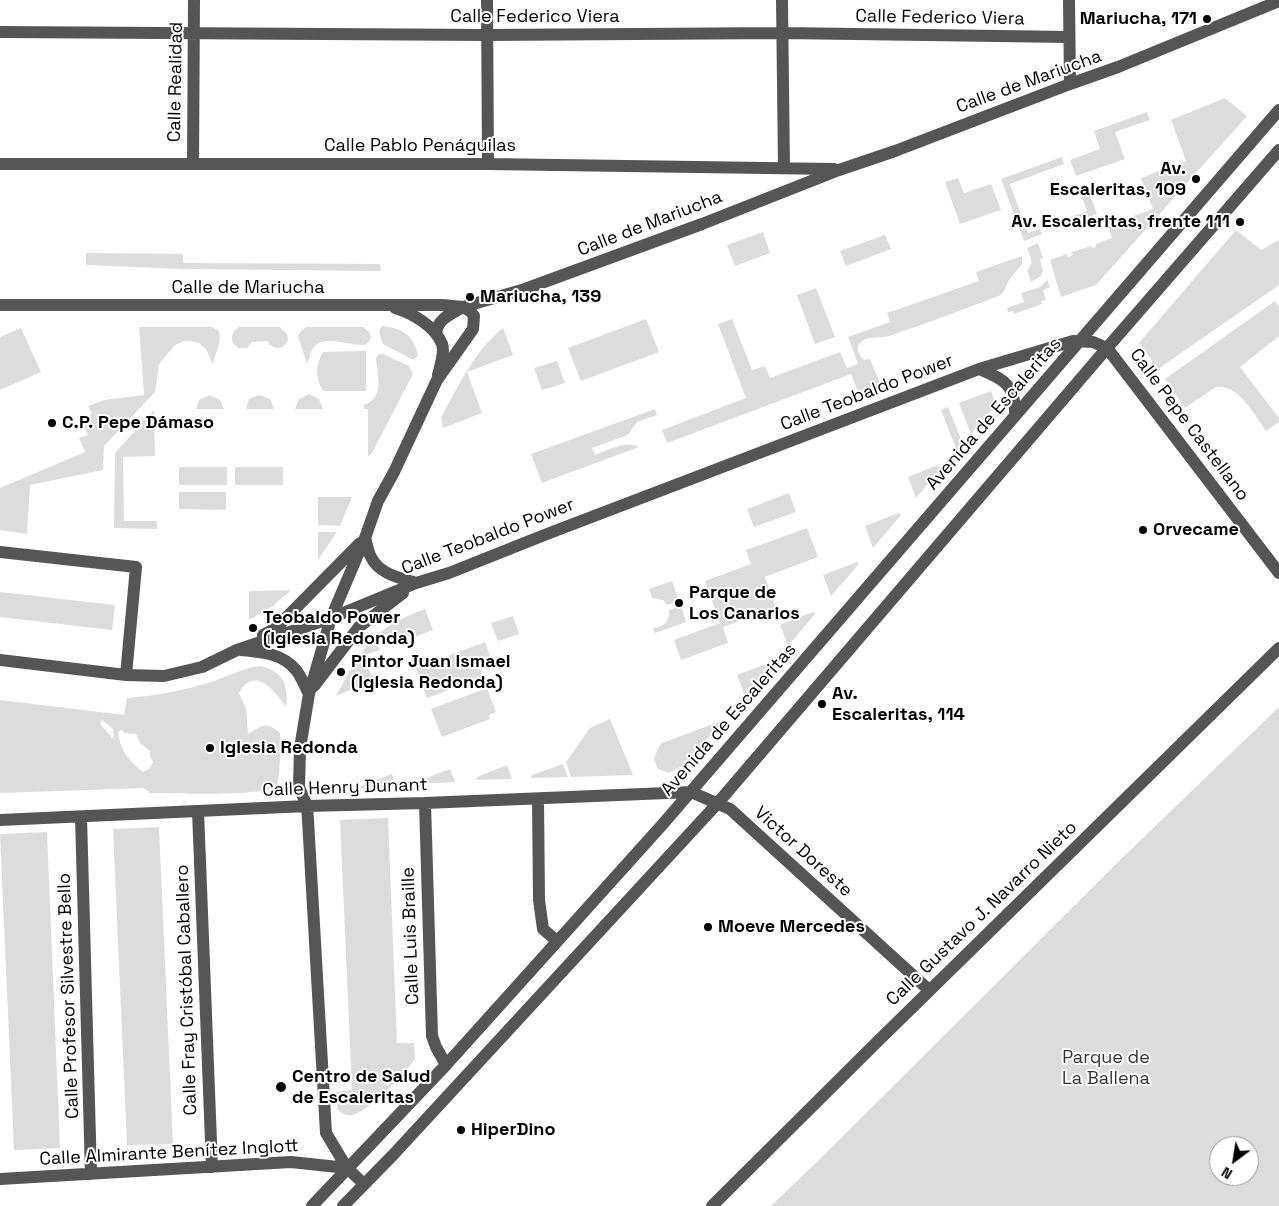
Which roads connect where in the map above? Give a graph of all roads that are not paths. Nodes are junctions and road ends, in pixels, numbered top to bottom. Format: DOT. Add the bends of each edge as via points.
graph roads {
  1 [pos="194,0"];
  2 [pos="487,0"];
  3 [pos="782,0"];
  4 [pos="1070,0"];
  5 [pos="1279,1"];
  6 [pos="1255,11"];
  7 [pos="1279,11"];
  8 [pos="0,32"];
  9 [pos="195,32"];
  10 [pos="783,33"];
  11 [pos="487,35"];
  12 [pos="1069,37"];
  13 [pos="1070,84"];
  14 [pos="1279,110"];
  15 [pos="1279,150"];
  16 [pos="0,164"];
  17 [pos="192,164"];
  18 [pos="488,164"];
  19 [pos="784,168"];
  20 [pos="839,170"];
  21 [pos="0,304"];
  22 [pos="387,306"];
  23 [pos="463,307"];
  24 [pos="436,334"];
  25 [pos="1080,341"];
  26 [pos="1107,348"];
  27 [pos="1049,349"];
  28 [pos="979,370"];
  29 [pos="437,380"];
  30 [pos="1015,415"];
  31 [pos="365,538"];
  32 [pos="0,552"];
  33 [pos="1279,573"];
  34 [pos="416,583"];
  35 [pos="331,618"];
  36 [pos="1279,648"];
  37 [pos="236,650"];
  38 [pos="0,660"];
  39 [pos="126,675"];
  40 [pos="308,694"];
  41 [pos="691,792"];
  42 [pos="538,798"];
  43 [pos="425,803"];
  44 [pos="717,804"];
  45 [pos="307,806"];
  46 [pos="198,811"];
  47 [pos="81,816"];
  48 [pos="0,820"];
  49 [pos="557,941"];
  50 [pos="929,990"];
  51 [pos="446,1065"];
  52 [pos="212,1166"];
  53 [pos="347,1168"];
  54 [pos="92,1174"];
  55 [pos="0,1179"];
  56 [pos="364,1184"];
  57 [pos="312,1206"];
  58 [pos="343,1206"];
  59 [pos="712,1206"];
  1 -- 9 [label="street, Calle Realidad"];
  2 -- 11 [label="street"];
  3 -- 10 [label="street"];
  4 -- 12 [label="street"];
  5 -- 6 [label="street, Calle de Mariucha"];
  6 -- 7 [label="street"];
  6 -- 13 [label="street, Calle de Mariucha"];
  8 -- 9 [label="street, Calle Federico Viera"];
  9 -- 11 [label="street, Calle Federico Viera"];
  9 -- 17 [label="street, Calle Realidad"];
  10 -- 11 [label="street, Calle Federico Viera"];
  10 -- 12 [label="street, Calle Federico Viera"];
  10 -- 19 [label="street"];
  11 -- 18 [label="street"];
  12 -- 13 [label="street"];
  13 -- 20 [label="street, Calle de Mariucha"];
  14 -- 25 [label="street, Avenida de Escaleritas"];
  15 -- 26 [label="street"];
  16 -- 17 [label="street, Calle Pablo Penáguilas"];
  17 -- 18 [label="street, Calle Pablo Penáguilas"];
  18 -- 19 [label="street, Calle Pablo Penáguilas"];
  19 -- 20 [label="street, Calle Pablo Penáguilas"];
  20 -- 23 [label="street, Calle de Mariucha" via="534,286"];
  21 -- 22 [label="street, Calle de Mariucha"];
  22 -- 23 [label="street, Calle de Mariucha"];
  22 -- 24 [label="street" via="405,311"];
  23 -- 24 [label="street" via="445,318"];
  23 -- 29 [label="street" via="474,316 473,330"];
  24 -- 29 [label="street" via="443,349"];
  25 -- 26 [label="street, Calle Pepe Castellano"];
  25 -- 27 [label="street, Calle Pepe Castellano"];
  25 -- 30 [label="street, Avenida de Escaleritas"];
  26 -- 33 [label="street, Calle Pepe Castellano"];
  26 -- 44 [label="street"];
  27 -- 28 [label="street, Calle Teobaldo Power"];
  28 -- 30 [label="street, Calle Teobaldo Power" via="1003,380 1009,387 1016,401"];
  28 -- 34 [label="street, Calle Teobaldo Power"];
  29 -- 31 [label="street" via="378,501"];
  30 -- 41 [label="street, Avenida de Escaleritas"];
  31 -- 34 [label="street" via="371,558 378,567"];
  31 -- 35 [label="street"];
  31 -- 37 [label="street" via="276,628"];
  32 -- 39 [label="street" via="136,567"];
  34 -- 35 [label="street, Calle Teobaldo Power"];
  34 -- 40 [label="street" via="359,627"];
  35 -- 37 [label="street, Calle Teobaldo Power"];
  35 -- 40 [label="street"];
  36 -- 50 [label="street, Calle Gustavo J. Navarro Nieto"];
  37 -- 39 [label="street, Calle Teobaldo Power" via="202,667 164,676"];
  37 -- 40 [label="street" via="279,656 296,669"];
  38 -- 39 [label="street, Calle Teobaldo Power"];
  40 -- 45 [label="street" via="300,748 299,787"];
  41 -- 42 [label="street, Calle Henry Dunant"];
  41 -- 44 [label="street, Victor Doreste"];
  41 -- 49 [label="street, Avenida de Escaleritas"];
  42 -- 43 [label="street, Calle Henry Dunant"];
  42 -- 49 [label="street" via="539,900 543,928"];
  43 -- 45 [label="street, Calle Henry Dunant"];
  43 -- 51 [label="street, Calle Luis Braille" via="432,1036"];
  44 -- 50 [label="street, Victor Doreste" via="730,810"];
  44 -- 56 [label="street"];
  45 -- 46 [label="street, Calle Henry Dunant"];
  45 -- 53 [label="street" via="326,1133"];
  46 -- 47 [label="street, Calle Henry Dunant"];
  46 -- 52 [label="street, Calle Fray Cristóbal Caballero"];
  47 -- 48 [label="street, Calle Henry Dunant"];
  47 -- 54 [label="street, Calle Profesor Silvestre Bello"];
  49 -- 51 [label="street, Avenida de Escaleritas"];
  50 -- 59 [label="street, Calle Gustavo J. Navarro Nieto"];
  51 -- 53 [label="street, Avenida de Escaleritas"];
  52 -- 53 [label="street, Calle Almirante Benítez Inglott" via="291,1162"];
  52 -- 54 [label="street, Calle Almirante Benítez Inglott"];
  53 -- 56 [label="street"];
  53 -- 57 [label="street, Avenida de Escaleritas"];
  54 -- 55 [label="street, Calle Almirante Benítez Inglott"];
  56 -- 58 [label="street"];
}
